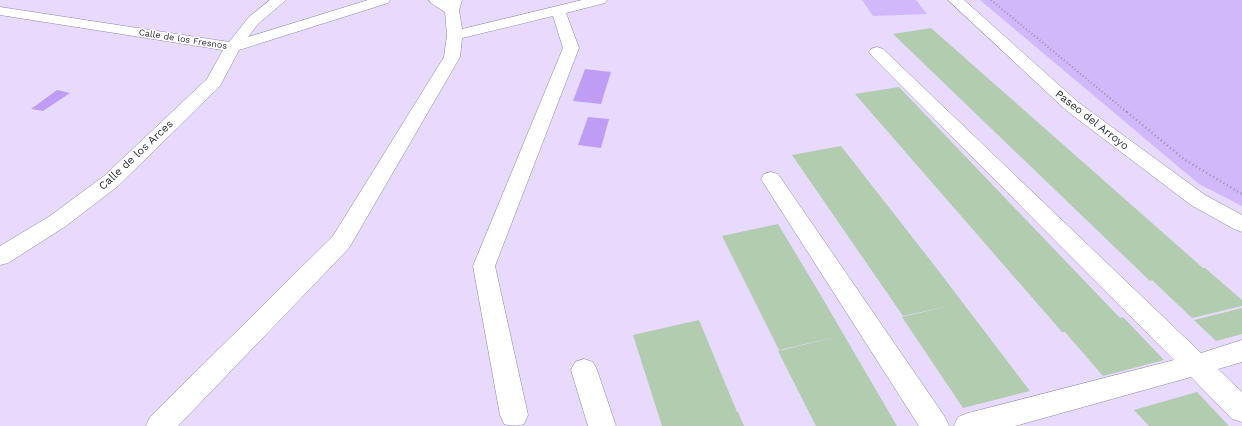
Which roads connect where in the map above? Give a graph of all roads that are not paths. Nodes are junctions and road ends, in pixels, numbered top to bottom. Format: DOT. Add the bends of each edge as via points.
graph roads {
  1 [pos="279,0"];
  2 [pos="383,0"];
  3 [pos="436,0"];
  4 [pos="600,0"];
  5 [pos="955,0"];
  6 [pos="453,5"];
  7 [pos="558,10"];
  8 [pos="0,11"];
  9 [pos="454,36"];
  10 [pos="233,47"];
  11 [pos="877,52"];
  12 [pos="771,179"];
  13 [pos="58,221"];
  14 [pos="1242,224"];
  15 [pos="0,241"];
  16 [pos="0,257"];
  17 [pos="1242,350"];
  18 [pos="1196,365"];
  19 [pos="584,370"];
  20 [pos="1242,410"];
  21 [pos="514,416"];
  22 [pos="160,426"];
  23 [pos="602,426"];
  24 [pos="934,426"];
  25 [pos="968,426"];
  1 -- 10 [label="street, Calle de los Arces" via="254,20"];
  2 -- 10 [label="street, Calle de los Fresnos"];
  3 -- 6 [label="street"];
  4 -- 7 [label="street"];
  5 -- 14 [label="street, Paseo del Arroyo" via="1073,107 1198,200"];
  6 -- 9 [label="street"];
  7 -- 9 [label="street"];
  7 -- 21 [label="street" via="571,48 484,266"];
  8 -- 10 [label="street, Calle de los Fresnos"];
  9 -- 22 [label="street" via="452,57 341,242"];
  10 -- 13 [label="street, Calle de los Arces" via="214,82 111,181"];
  11 -- 18 [label="street"];
  12 -- 24 [label="street"];
  13 -- 15 [label="street"];
  13 -- 16 [label="street, Calle de los Arces"];
  17 -- 18 [label="street"];
  18 -- 20 [label="street"];
  18 -- 25 [label="street"];
  19 -- 23 [label="street"];
}
